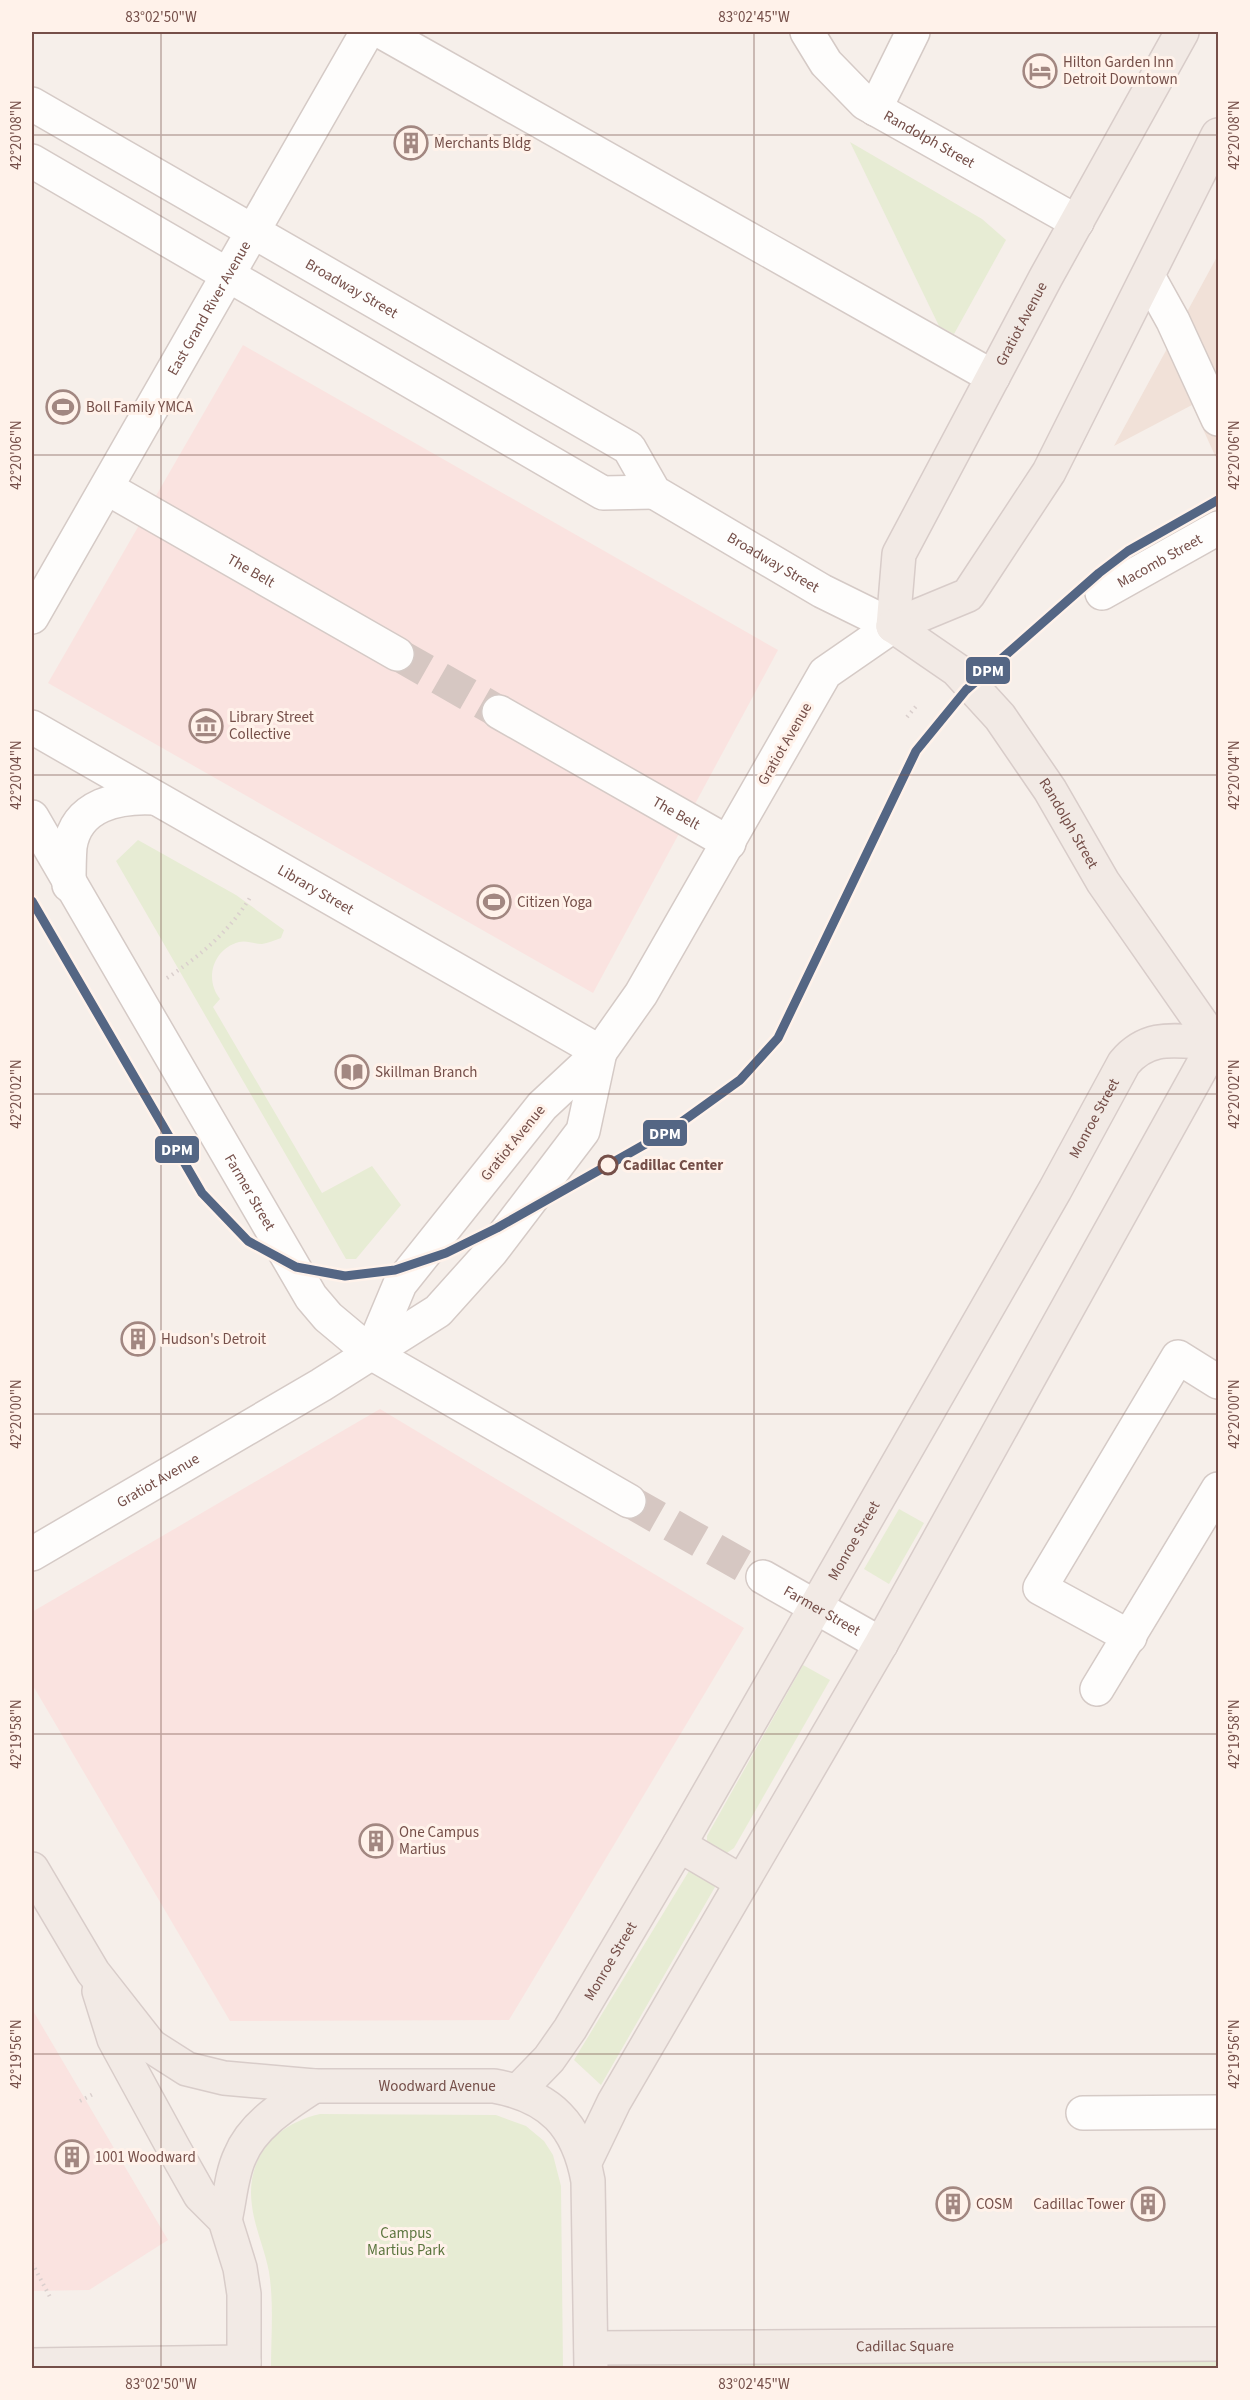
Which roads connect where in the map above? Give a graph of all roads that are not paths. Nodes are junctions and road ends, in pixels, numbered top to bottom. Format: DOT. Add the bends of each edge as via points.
graph roads {
  1 [pos="367,32"];
  2 [pos="382,32"];
  3 [pos="807,32"];
  4 [pos="913,32"];
  5 [pos="1182,32"];
  6 [pos="32,104"];
  7 [pos="875,109"];
  8 [pos="1218,135"];
  9 [pos="32,161"];
  10 [pos="1077,222"];
  11 [pos="252,231"];
  12 [pos="228,274"];
  13 [pos="1148,276"];
  14 [pos="993,377"];
  15 [pos="1218,419"];
  16 [pos="107,488"];
  17 [pos="654,492"];
  18 [pos="1218,528"];
  19 [pos="1102,593"];
  20 [pos="32,617"];
  21 [pos="893,626"];
  22 [pos="397,654"];
  23 [pos="499,712"];
  24 [pos="32,727"];
  25 [pos="155,798"];
  26 [pos="32,817"];
  27 [pos="725,850"];
  28 [pos="69,885"];
  29 [pos="1217,1044"];
  30 [pos="600,1052"];
  31 [pos="371,1353"];
  32 [pos="1218,1382"];
  33 [pos="1218,1489"];
  34 [pos="628,1501"];
  35 [pos="32,1554"];
  36 [pos="763,1577"];
  37 [pos="815,1607"];
  38 [pos="1130,1637"];
  39 [pos="881,1644"];
  40 [pos="1097,1689"];
  41 [pos="679,1845"];
  42 [pos="32,1869"];
  43 [pos="742,1882"];
  44 [pos="93,1972"];
  45 [pos="314,2085"];
  46 [pos="518,2091"];
  47 [pos="1218,2112"];
  48 [pos="1083,2113"];
  49 [pos="585,2162"];
  50 [pos="225,2220"];
  51 [pos="1218,2343"];
  52 [pos="591,2358"];
  53 [pos="32,2365"];
  54 [pos="244,2365"];
  1 -- 11 [label="street, East Grand River Avenue"];
  2 -- 14 [label="street"];
  3 -- 7 [label="street, Randolph Street" via="844,85"];
  4 -- 7 [label="street"];
  5 -- 10 [label="main road, Gratiot Avenue"];
  6 -- 11 [label="street, Broadway Street"];
  7 -- 10 [label="street, Randolph Street"];
  8 -- 13 [label="main road, Gratiot Avenue"];
  9 -- 12 [label="street"];
  10 -- 14 [label="main road, Gratiot Avenue"];
  11 -- 12 [label="street, East Grand River Avenue"];
  11 -- 17 [label="street, Broadway Street" via="629,448"];
  12 -- 16 [label="street, East Grand River Avenue"];
  12 -- 17 [label="street" via="603,493"];
  13 -- 15 [label="street"];
  13 -- 21 [label="main road, Gratiot Avenue" via="1049,472 968,595"];
  14 -- 21 [label="main road, Gratiot Avenue" via="899,554"];
  16 -- 20 [label="street, East Grand River Avenue"];
  16 -- 22 [label="street, The Belt"];
  17 -- 21 [label="street, Broadway Street" via="822,591"];
  18 -- 19 [label="street, Macomb Street"];
  21 -- 27 [label="street, Gratiot Avenue" via="825,673"];
  21 -- 29 [label="main road, Randolph Street" via="957,670 1000,717 1050,790 1103,882"];
  23 -- 27 [label="street, The Belt"];
  24 -- 25 [label="street, Library Street"];
  25 -- 28 [label="street" via="128,797 102,804 83,818 70,844"];
  25 -- 30 [label="street, Library Street"];
  26 -- 28 [label="street, Farmer Street"];
  27 -- 30 [label="street, Gratiot Avenue" via="641,994"];
  28 -- 31 [label="street, Farmer Street" via="311,1297 328,1317"];
  29 -- 37 [label="main road, Monroe Street" via="1156,1041 1140,1046 1124,1063"];
  29 -- 39 [label="main road"];
  30 -- 31 [label="street, Gratiot Avenue" via="542,1106 400,1284"];
  30 -- 31 [label="street" via="583,1131 536,1194 438,1311"];
  31 -- 34 [label="street, Farmer Street"];
  31 -- 35 [label="street, Gratiot Avenue"];
  32 -- 38 [label="street" via="1178,1357 1040,1588"];
  33 -- 38 [label="street"];
  36 -- 37 [label="street, Farmer Street"];
  37 -- 39 [label="street, Farmer Street"];
  37 -- 41 [label="main road, Monroe Street"];
  38 -- 40 [label="street"];
  39 -- 43 [label="main road"];
  41 -- 43 [label="main road"];
  41 -- 46 [label="main road, Monroe Street" via="570,2029 549,2059"];
  42 -- 44 [label="main road, Woodward Avenue"];
  43 -- 49 [label="main road" via="614,2102"];
  44 -- 45 [label="main road, Woodward Avenue" via="151,2046 187,2069 224,2078"];
  44 -- 50 [label="main road, Woodward Avenue" via="114,2039 200,2195"];
  45 -- 46 [label="main road, Woodward Avenue" via="480,2085"];
  45 -- 50 [label="main road" via="266,2122 246,2144 236,2167"];
  46 -- 49 [label="main road, Woodward Avenue" via="557,2113"];
  47 -- 48 [label="street"];
  49 -- 52 [label="main road, Woodward Avenue" via="590,2201"];
  50 -- 54 [label="main road, Woodward Avenue" via="244,2294"];
  51 -- 52 [label="main road, Cadillac Square"];
  53 -- 54 [label="main road"];
}
